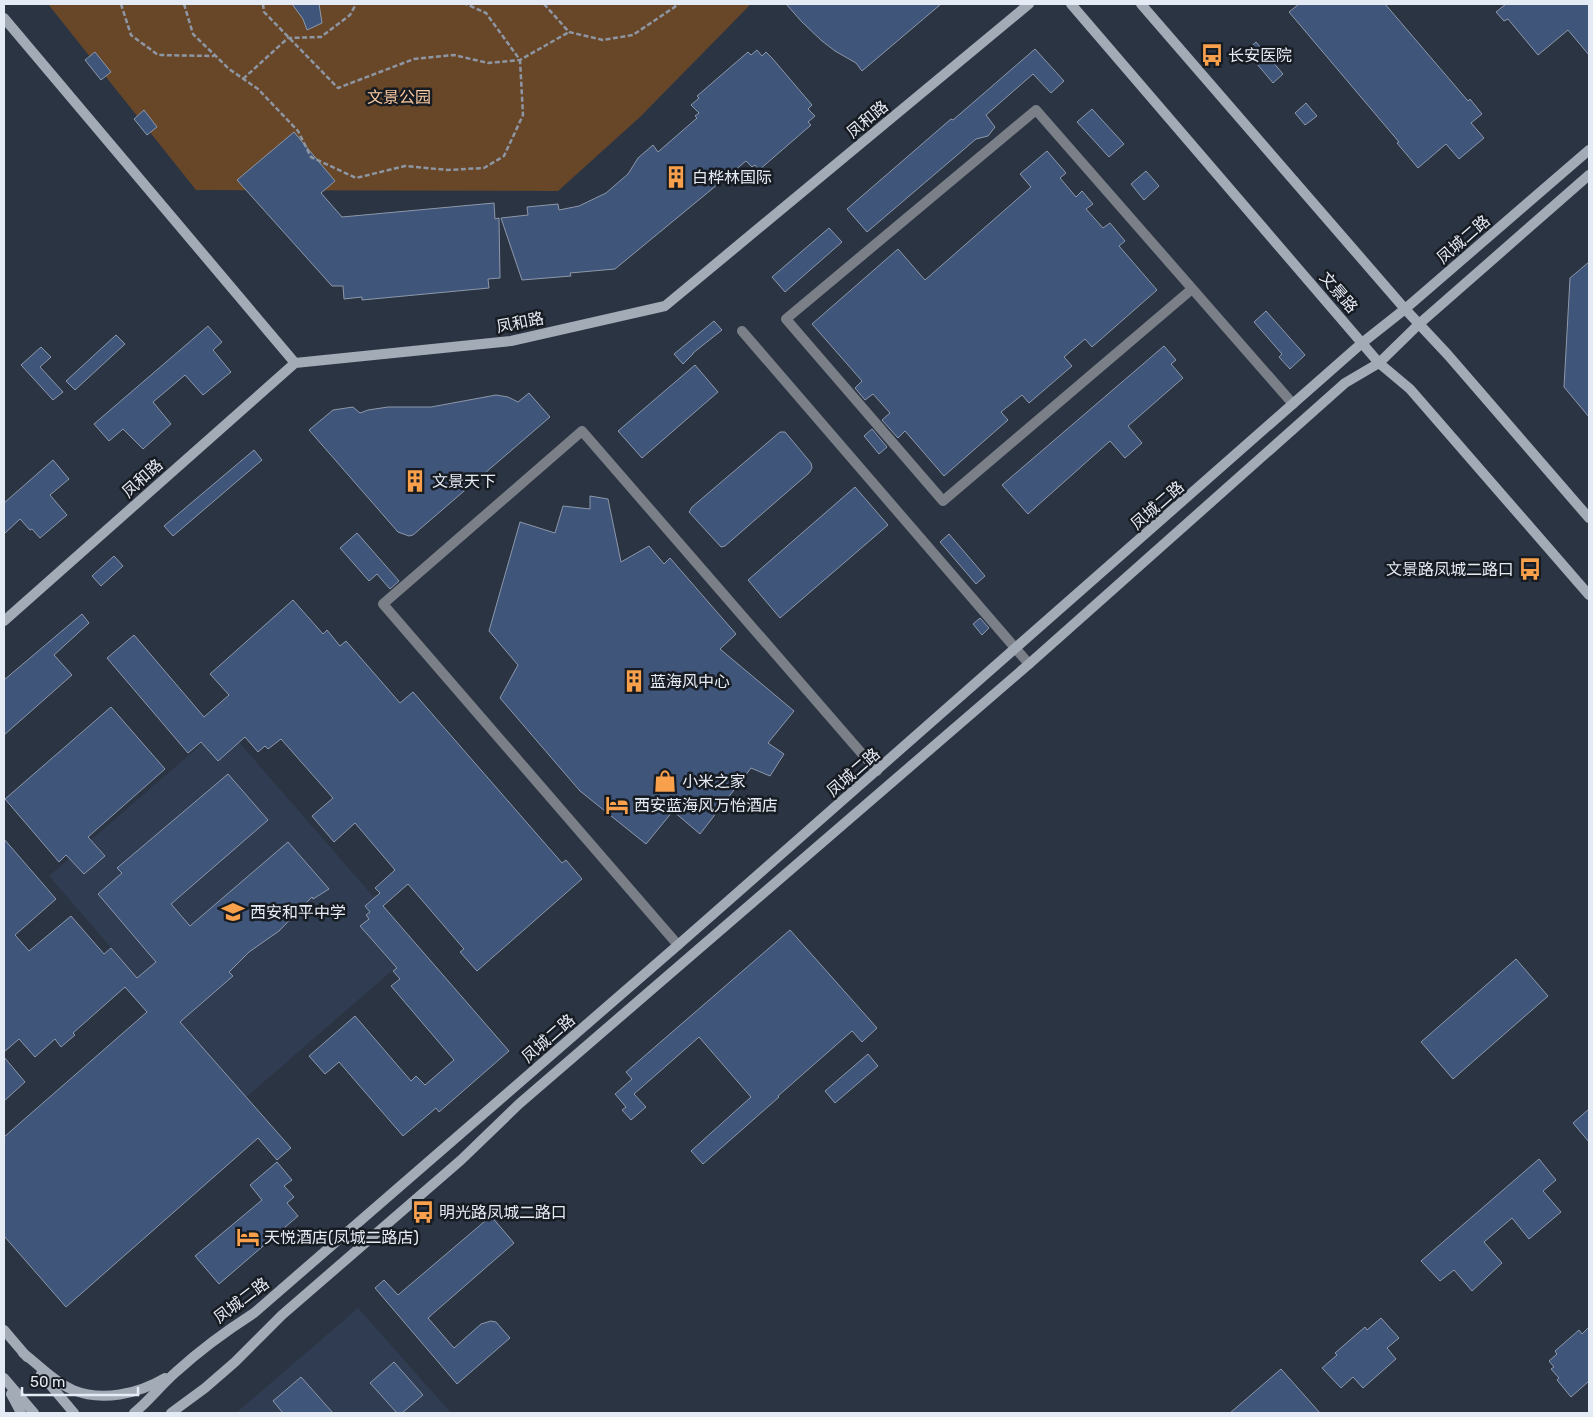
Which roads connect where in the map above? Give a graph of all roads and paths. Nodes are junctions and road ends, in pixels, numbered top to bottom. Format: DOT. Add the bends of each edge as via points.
graph roads {
  1 [pos="121,4"];
  2 [pos="184,4"];
  3 [pos="263,4"];
  4 [pos="356,4"];
  5 [pos="466,4"];
  6 [pos="544,4"];
  7 [pos="679,4"];
  8 [pos="1029,4"];
  9 [pos="1071,4"];
  10 [pos="1141,4"];
  11 [pos="4,18"];
  12 [pos="569,32"];
  13 [pos="288,38"];
  14 [pos="216,56"];
  15 [pos="520,60"];
  16 [pos="243,79"];
  17 [pos="1589,150"];
  18 [pos="1589,175"];
  19 [pos="1192,289"];
  20 [pos="1405,309"];
  21 [pos="1418,324"];
  22 [pos="742,331"];
  23 [pos="1362,343"];
  24 [pos="1379,362"];
  25 [pos="295,363"];
  26 [pos="1293,404"];
  27 [pos="1589,518"];
  28 [pos="1589,594"];
  29 [pos="4,622"];
  30 [pos="1016,649"];
  31 [pos="1029,664"];
  32 [pos="877,771"];
  33 [pos="678,946"];
  34 [pos="4,1330"];
  35 [pos="24,1353"];
  36 [pos="174,1373"];
  37 [pos="4,1379"];
  38 [pos="205,1388"];
  39 [pos="21,1413"];
  40 [pos="34,1413"];
  41 [pos="74,1413"];
  42 [pos="134,1413"];
  43 [pos="171,1413"];
  44 [pos="184,1413"];
  1 -- 14 [label="path" via="131,35 158,55"];
  2 -- 14 [label="path" via="193,34"];
  3 -- 13 [label="path" via="264,12"];
  4 -- 13 [label="path" via="350,15 321,37"];
  5 -- 15 [label="path" via="486,13"];
  6 -- 12 [label="path"];
  7 -- 12 [label="path" via="633,35 603,40"];
  8 -- 25 [label="main road, 凤和路" via="665,306 511,341"];
  9 -- 23 [label="main road, 文景路"];
  10 -- 20 [label="main road"];
  11 -- 25 [label="main road"];
  12 -- 15 [label="path"];
  13 -- 15 [label="path" via="338,88 414,59 454,55 488,63"];
  13 -- 16 [label="path"];
  14 -- 16 [label="path"];
  15 -- 16 [label="path" via="523,114 504,156 484,168 448,170 405,166 356,178 311,157 298,131 258,89"];
  17 -- 20 [label="main road, 凤城二路"];
  18 -- 21 [label="main road, 凤城二路"];
  19 -- 19 [label="street" via="1036,110 786,319 943,501"];
  19 -- 26 [label="street"];
  20 -- 21 [label="main road"];
  20 -- 23 [label="main road, 凤城二路"];
  21 -- 24 [label="main road, 凤城二路"];
  21 -- 27 [label="main road"];
  22 -- 30 [label="street"];
  23 -- 24 [label="main road, 文景路"];
  23 -- 26 [label="main road, 凤城二路"];
  24 -- 28 [label="main road, 文景路" via="1410,389"];
  24 -- 31 [label="main road, 凤城二路" via="1345,382"];
  25 -- 29 [label="main road, 凤和路"];
  26 -- 30 [label="main road, 凤城二路"];
  30 -- 31 [label="street"];
  30 -- 32 [label="main road, 凤城二路"];
  31 -- 38 [label="main road, 凤城二路" via="519,1104 462,1160 282,1315"];
  32 -- 33 [label="main road, 凤城二路"];
  32 -- 33 [label="street" via="582,431 383,604"];
  33 -- 36 [label="main road, 凤城二路" via="254,1313 220,1335"];
  34 -- 35 [label="main road"];
  35 -- 36 [label="main road" via="58,1381 73,1390 91,1394 124,1395 158,1383"];
  35 -- 41 [label="main road"];
  36 -- 42 [label="main road, 凤城二路"];
  37 -- 39 [label="main road"];
  37 -- 40 [label="main road"];
  38 -- 43 [label="main road, 凤城二路"];
  38 -- 44 [label="main road"];
}
